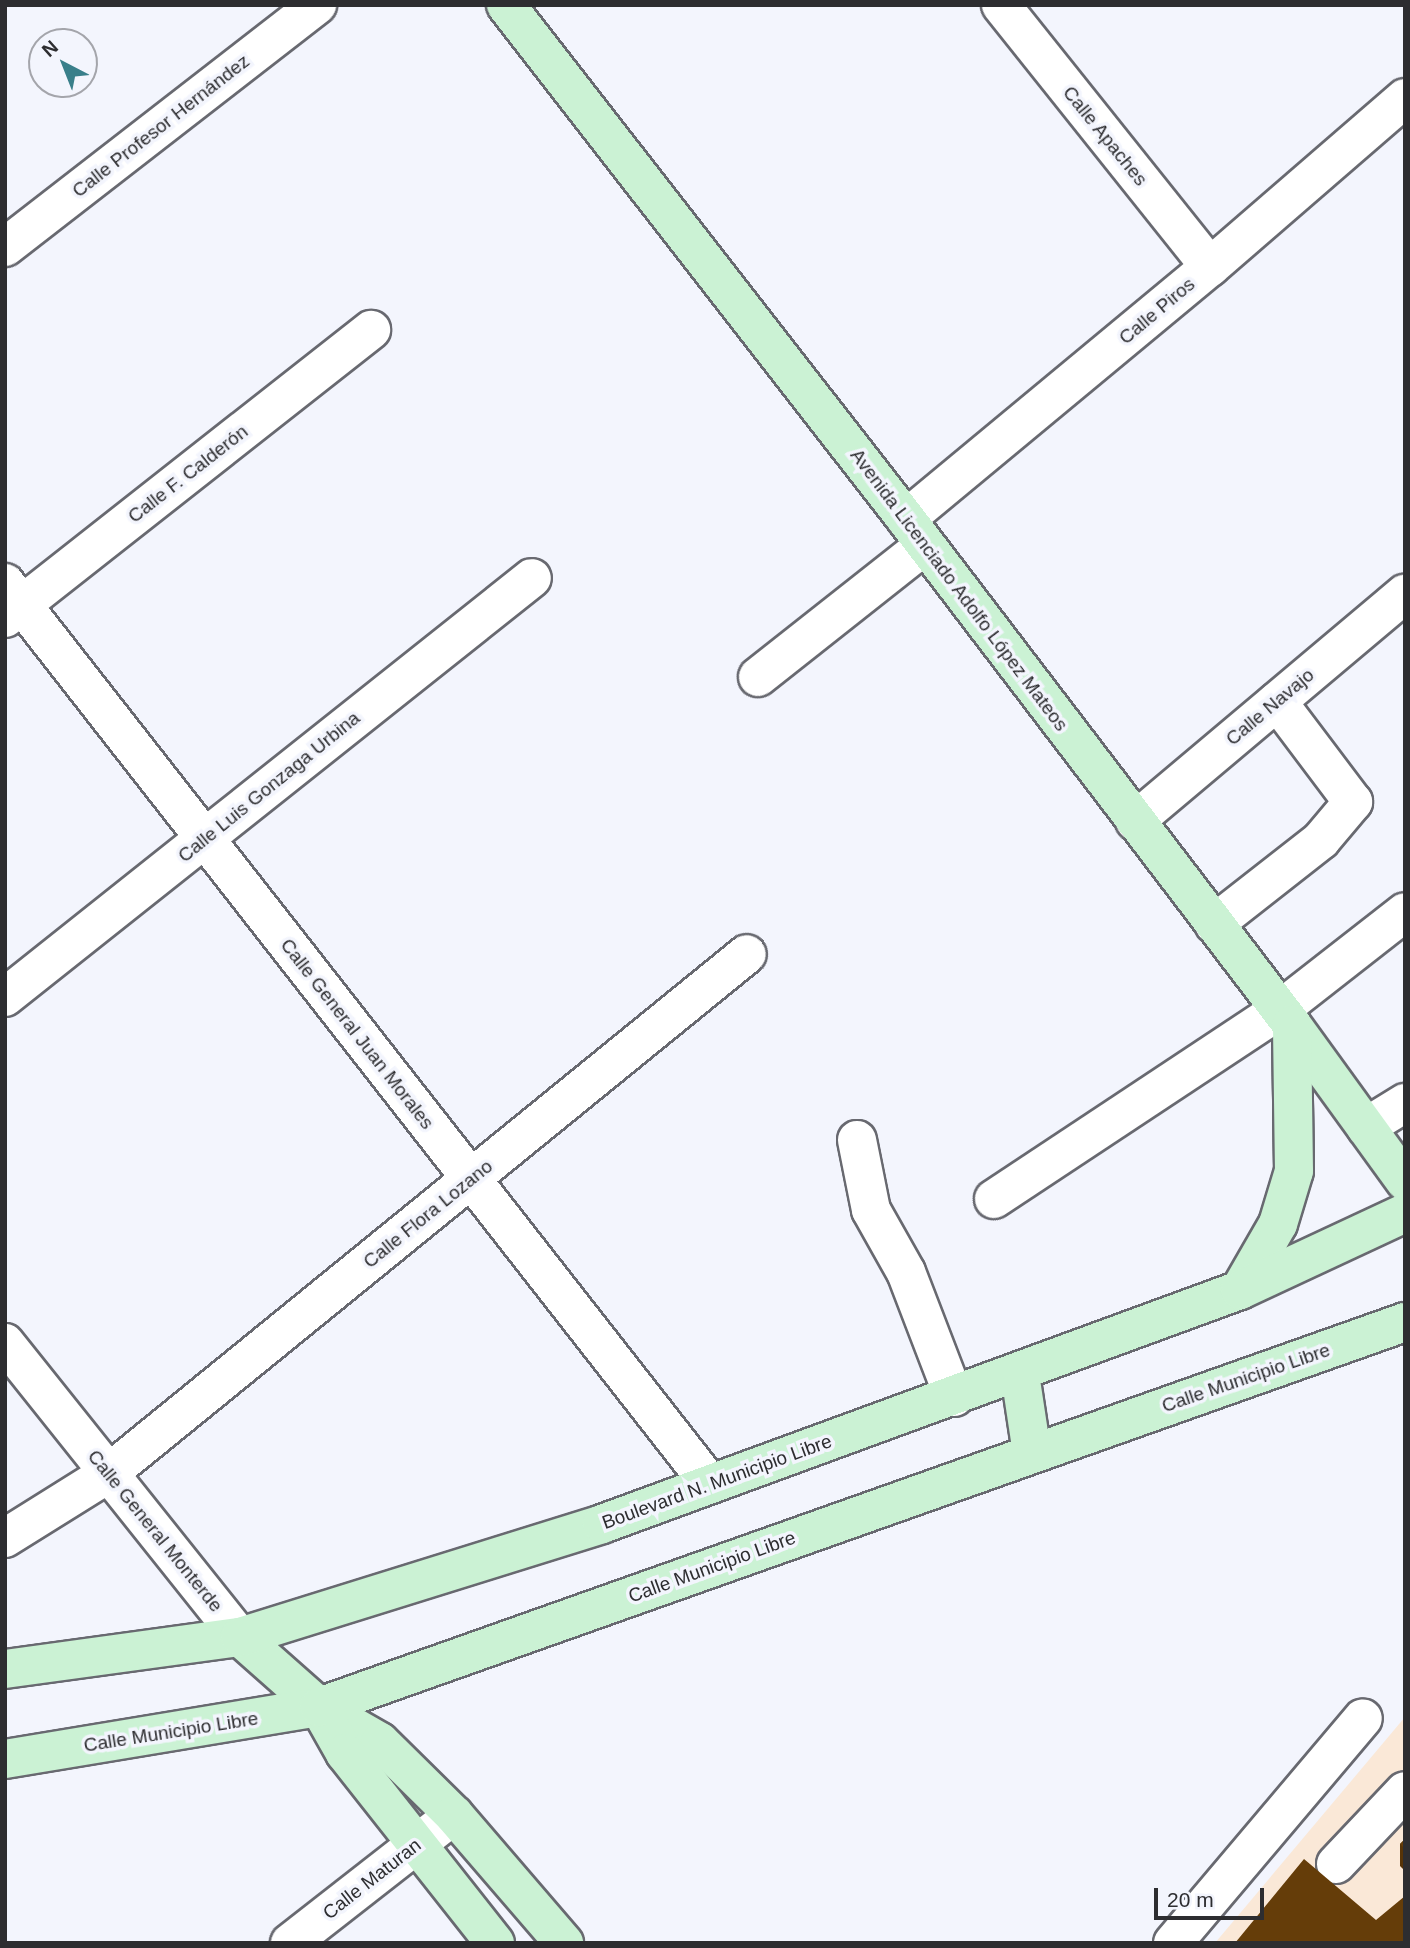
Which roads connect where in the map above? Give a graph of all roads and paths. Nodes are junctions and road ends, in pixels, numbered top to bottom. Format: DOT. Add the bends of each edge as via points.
graph roads {
  1 [pos="317,5"];
  2 [pos="506,5"];
  3 [pos="1001,5"];
  4 [pos="1405,98"];
  5 [pos="5,247"];
  6 [pos="1210,267"];
  7 [pos="371,330"];
  8 [pos="916,532"];
  9 [pos="532,578"];
  10 [pos="1405,594"];
  11 [pos="11,602"];
  12 [pos="758,677"];
  13 [pos="1277,701"];
  14 [pos="1135,821"];
  15 [pos="203,839"];
  16 [pos="1405,912"];
  17 [pos="1214,924"];
  18 [pos="747,954"];
  19 [pos="5,997"];
  20 [pos="1287,1017"];
  21 [pos="1405,1103"];
  22 [pos="1366,1127"];
  23 [pos="857,1140"];
  24 [pos="471,1178"];
  25 [pos="1405,1181"];
  26 [pos="994,1199"];
  27 [pos="1405,1213"];
  28 [pos="1240,1290"];
  29 [pos="1405,1322"];
  30 [pos="5,1343"];
  31 [pos="1020,1374"];
  32 [pos="954,1397"];
  33 [pos="1032,1453"];
  34 [pos="109,1473"];
  35 [pos="710,1484"];
  36 [pos="5,1538"];
  37 [pos="240,1637"];
  38 [pos="5,1669"];
  39 [pos="318,1707"];
  40 [pos="1363,1718"];
  41 [pos="13,1763"];
  42 [pos="1405,1791"];
  43 [pos="454,1815"];
  44 [pos="416,1845"];
  45 [pos="1336,1864"];
  46 [pos="290,1943"];
  47 [pos="495,1943"];
  48 [pos="564,1943"];
  49 [pos="1173,1943"];
  1 -- 5 [label="street, Calle Profesor Hernández"];
  2 -- 8 [label="main road, Avenida Licenciado Adolfo López Mateos"];
  3 -- 6 [label="street, Calle Apaches"];
  4 -- 6 [label="street, Calle Piros"];
  6 -- 8 [label="street, Calle Piros"];
  7 -- 11 [label="street, Calle F. Calderón"];
  8 -- 12 [label="street, Calle Piros"];
  8 -- 14 [label="main road, Avenida Licenciado Adolfo López Mateos"];
  9 -- 15 [label="street, Calle Luis Gonzaga Urbina"];
  10 -- 13 [label="street, Calle Navajo"];
  11 -- 15 [label="street, Calle General Juan Morales"];
  13 -- 14 [label="street, Calle Navajo"];
  13 -- 17 [label="street" via="1353,802 1321,840"];
  14 -- 17 [label="main road, Avenida Licenciado Adolfo López Mateos"];
  15 -- 19 [label="street, Calle Luis Gonzaga Urbina"];
  15 -- 24 [label="street, Calle General Juan Morales"];
  16 -- 20 [label="street"];
  17 -- 20 [label="main road, Avenida Licenciado Adolfo López Mateos"];
  18 -- 24 [label="street, Calle Flora Lozano"];
  20 -- 22 [label="main road, Avenida Licenciado Adolfo López Mateos"];
  20 -- 26 [label="street"];
  20 -- 28 [label="main road" via="1294,1171 1278,1224"];
  21 -- 22 [label="street"];
  22 -- 25 [label="main road, Avenida Licenciado Adolfo López Mateos"];
  23 -- 32 [label="street" via="871,1210 906,1272"];
  24 -- 34 [label="street, Calle Flora Lozano"];
  24 -- 35 [label="street, Calle General Juan Morales"];
  27 -- 28 [label="main road, Boulevard N. Municipio Libre"];
  28 -- 31 [label="main road, Boulevard N. Municipio Libre"];
  29 -- 33 [label="main road, Calle Municipio Libre"];
  30 -- 34 [label="street, Calle General Monterde"];
  31 -- 32 [label="main road, Boulevard N. Municipio Libre"];
  31 -- 33 [label="main road"];
  32 -- 35 [label="main road, Boulevard N. Municipio Libre"];
  33 -- 39 [label="main road, Calle Municipio Libre"];
  34 -- 36 [label="street, Calle Flora Lozano"];
  34 -- 37 [label="street, Calle General Monterde"];
  35 -- 37 [label="main road, Boulevard N. Municipio Libre" via="602,1524"];
  37 -- 38 [label="main road, Boulevard N. Municipio Libre"];
  37 -- 39 [label="main road, Calle General Monterde"];
  39 -- 41 [label="main road, Calle Municipio Libre"];
  39 -- 43 [label="main road, Calle General Monterde" via="380,1742"];
  39 -- 44 [label="main road, Calle General Monterde" via="345,1754"];
  40 -- 49 [label="street"];
  42 -- 45 [label="street"];
  43 -- 44 [label="street, Calle Maturan"];
  43 -- 48 [label="main road, Calle General Monterde"];
  44 -- 46 [label="street, Calle Maturan"];
  44 -- 47 [label="main road, Calle General Monterde"];
}
